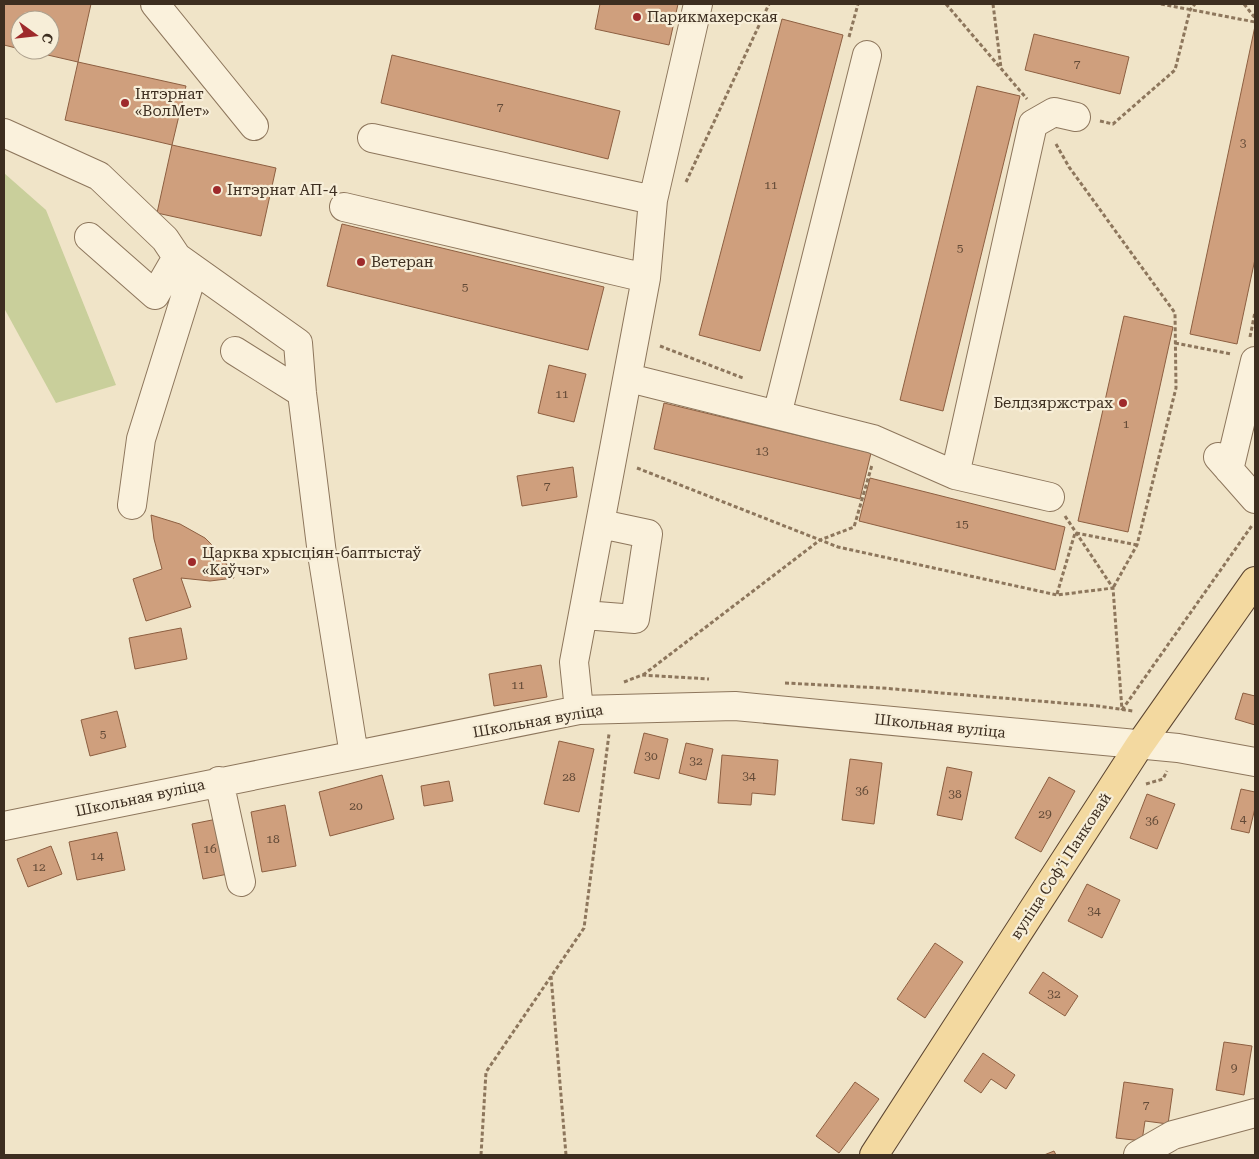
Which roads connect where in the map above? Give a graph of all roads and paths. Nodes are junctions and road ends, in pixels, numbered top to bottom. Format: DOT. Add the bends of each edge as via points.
graph roads {
  1 [pos="155,4"];
  2 [pos="698,4"];
  3 [pos="769,4"];
  4 [pos="946,4"];
  5 [pos="993,4"];
  6 [pos="1161,4"];
  7 [pos="1195,4"];
  8 [pos="1244,4"];
  9 [pos="1190,10"];
  10 [pos="1255,18"];
  11 [pos="1255,22"];
  12 [pos="867,55"];
  13 [pos="1001,68"];
  14 [pos="1030,102"];
  15 [pos="1076,117"];
  16 [pos="1113,124"];
  17 [pos="254,126"];
  18 [pos="4,133"];
  19 [pos="372,138"];
  20 [pos="1069,167"];
  21 [pos="685,182"];
  22 [pos="653,200"];
  23 [pos="344,207"];
  24 [pos="89,237"];
  25 [pos="185,263"];
  26 [pos="646,278"];
  27 [pos="1175,343"];
  28 [pos="235,350"];
  29 [pos="1246,358"];
  30 [pos="629,378"];
  31 [pos="302,394"];
  32 [pos="777,415"];
  33 [pos="629,465"];
  34 [pos="871,466"];
  35 [pos="955,475"];
  36 [pos="1255,499"];
  37 [pos="132,505"];
  38 [pos="1056,505"];
  39 [pos="1255,521"];
  40 [pos="601,524"];
  41 [pos="1075,532"];
  42 [pos="820,540"];
  43 [pos="1136,545"];
  44 [pos="1255,581"];
  45 [pos="1113,588"];
  46 [pos="1057,595"];
  47 [pos="584,615"];
  48 [pos="642,675"];
  49 [pos="579,710"];
  50 [pos="610,724"];
  51 [pos="1139,746"];
  52 [pos="354,755"];
  53 [pos="1255,762"];
  54 [pos="1163,779"];
  55 [pos="219,782"];
  56 [pos="1140,785"];
  57 [pos="4,826"];
  58 [pos="241,882"];
  59 [pos="551,976"];
  60 [pos="1255,1113"];
  61 [pos="481,1155"];
  62 [pos="566,1155"];
  63 [pos="874,1155"];
  64 [pos="1138,1155"];
  1 -- 17 [label="street"];
  2 -- 22 [label="street"];
  3 -- 21 [label="path"];
  4 -- 13 [label="path"];
  5 -- 13 [label="path"];
  6 -- 9 [label="path"];
  7 -- 9 [label="path"];
  8 -- 10 [label="path"];
  9 -- 11 [label="path"];
  9 -- 16 [label="path" via="1175,70"];
  12 -- 32 [label="street" via="802,351"];
  13 -- 14 [label="path"];
  15 -- 35 [label="street" via="1054,112 1033,124 1024,198"];
  18 -- 25 [label="street" via="99,176 165,239"];
  19 -- 22 [label="street"];
  20 -- 27 [label="path" via="1175,313"];
  22 -- 26 [label="street"];
  23 -- 26 [label="street"];
  24 -- 25 [label="street" via="155,295"];
  25 -- 31 [label="street" via="298,343"];
  25 -- 37 [label="street" via="141,439"];
  26 -- 30 [label="street"];
  27 -- 29 [label="path"];
  27 -- 43 [label="path" via="1176,388"];
  28 -- 31 [label="street"];
  29 -- 36 [label="street" via="1222,462"];
  30 -- 32 [label="street"];
  30 -- 40 [label="street"];
  31 -- 52 [label="street" via="322,554"];
  32 -- 35 [label="street" via="873,439"];
  33 -- 42 [label="path"];
  34 -- 42 [label="path" via="854,527"];
  35 -- 38 [label="street"];
  38 -- 41 [label="path"];
  39 -- 45 [label="path" via="1122,710"];
  40 -- 47 [label="street"];
  40 -- 47 [label="street" via="648,534 636,619"];
  41 -- 43 [label="path"];
  41 -- 45 [label="path"];
  41 -- 46 [label="path"];
  42 -- 46 [label="path" via="838,547"];
  42 -- 48 [label="path"];
  43 -- 45 [label="path"];
  44 -- 51 [label="main road, вуліца Софʼі Панковай"];
  45 -- 46 [label="path"];
  47 -- 49 [label="street" via="574,662"];
  49 -- 51 [label="street, Школьная вуліца" via="735,706"];
  49 -- 52 [label="street, Школьная вуліца"];
  50 -- 59 [label="path" via="584,928"];
  51 -- 53 [label="street, Школьная вуліца" via="1178,748"];
  51 -- 63 [label="main road, вуліца Софʼі Панковай"];
  52 -- 55 [label="street, Школьная вуліца"];
  54 -- 56 [label="path"];
  55 -- 57 [label="street, Школьная вуліца"];
  55 -- 58 [label="street"];
  59 -- 61 [label="path" via="486,1072"];
  59 -- 62 [label="path"];
  60 -- 64 [label="street" via="1173,1135"];
}
